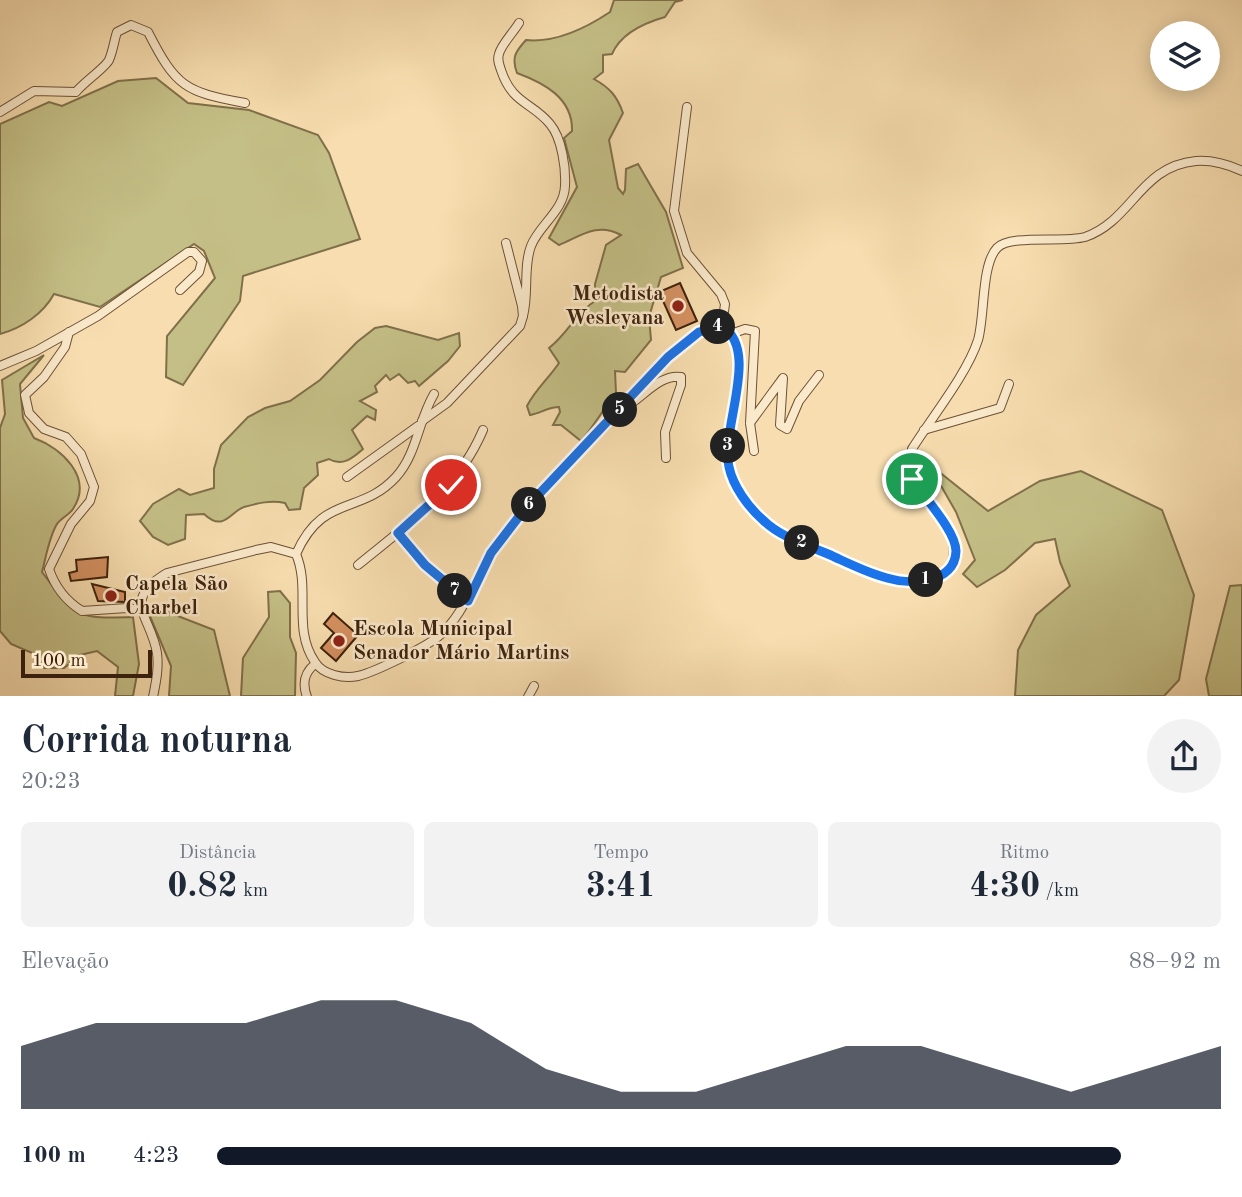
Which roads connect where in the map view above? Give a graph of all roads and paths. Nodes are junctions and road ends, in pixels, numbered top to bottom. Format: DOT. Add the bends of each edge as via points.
graph roads {
  1 [pos="519,23"];
  2 [pos="246,103"];
  3 [pos="687,107"];
  4 [pos="0,112"];
  5 [pos="1242,172"];
  6 [pos="506,243"];
  7 [pos="180,290"];
  8 [pos="523,316"];
  9 [pos="722,326"];
  10 [pos="69,332"];
  11 [pos="731,334"];
  12 [pos="0,366"];
  13 [pos="819,375"];
  14 [pos="1009,384"];
  15 [pos="434,394"];
  16 [pos="621,409"];
  17 [pos="421,423"];
  18 [pos="750,423"];
  19 [pos="483,430"];
  20 [pos="924,430"];
  21 [pos="754,452"];
  22 [pos="666,458"];
  23 [pos="346,477"];
  24 [pos="398,533"];
  25 [pos="296,554"];
  26 [pos="358,565"];
  27 [pos="468,601"];
  28 [pos="141,610"];
  29 [pos="315,664"];
  30 [pos="534,686"];
  31 [pos="153,696"];
  32 [pos="307,696"];
  33 [pos="528,696"];
  1 -- 8 [label="street" via="499,51 498,60 518,101 549,122 556,133 565,186 559,206 529,249"];
  2 -- 4 [label="street" via="192,91 164,65 148,32 131,25 117,32 109,60 76,92 34,91"];
  3 -- 9 [label="street" via="674,211 687,253 721,294 725,304"];
  5 -- 20 [label="street" via="1206,161 1183,162 1162,170 1101,229 1085,237 1003,242 989,263 971,358"];
  6 -- 8 [label="street"];
  7 -- 10 [label="street" via="199,272 202,261 194,252"];
  8 -- 17 [label="street" via="513,336"];
  9 -- 11 [label="street"];
  9 -- 16 [label="street" via="699,332 678,348"];
  10 -- 12 [label="street"];
  10 -- 28 [label="street" via="65,347 25,395 29,413 44,429 66,437 81,454 94,487 49,569 65,598 82,611"];
  11 -- 18 [label="street" via="755,331"];
  11 -- 20 [label="street" via="739,349 728,465 747,502 764,522 786,536 889,579 915,582 940,577 950,568 956,552 953,537 912,479 909,461"];
  13 -- 18 [label="street" via="799,401 788,429 779,425 782,378"];
  14 -- 20 [label="street" via="1000,408"];
  15 -- 17 [label="street"];
  16 -- 22 [label="street" via="659,382 681,377 665,432"];
  16 -- 27 [label="street" via="524,510 491,553"];
  17 -- 23 [label="street"];
  17 -- 25 [label="street" via="407,465 394,480 328,513 305,535"];
  18 -- 21 [label="street"];
  19 -- 24 [label="street" via="451,485"];
  24 -- 26 [label="street"];
  24 -- 27 [label="street" via="425,565"];
  25 -- 28 [label="street" via="271,547 167,573 145,593"];
  25 -- 29 [label="street" via="303,579 302,633"];
  27 -- 29 [label="street" via="439,636 358,676 338,677"];
  28 -- 31 [label="street" via="154,639 159,667"];
  29 -- 32 [label="street" via="304,679"];
  30 -- 33 [label="street"];
}
